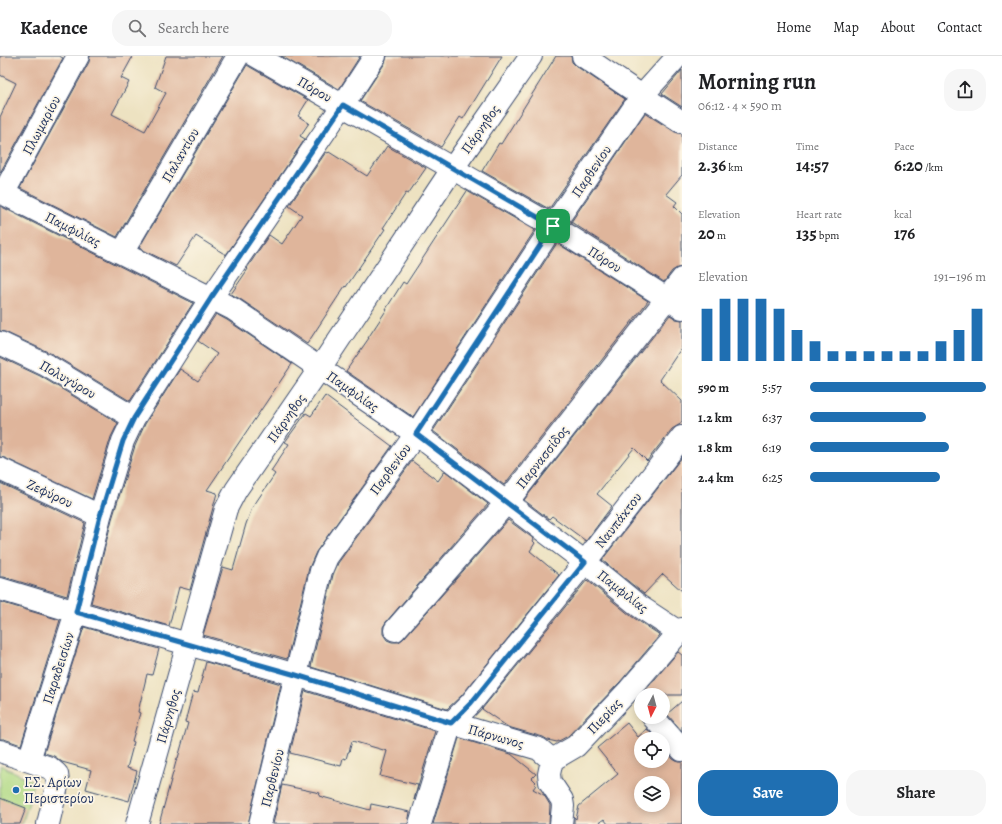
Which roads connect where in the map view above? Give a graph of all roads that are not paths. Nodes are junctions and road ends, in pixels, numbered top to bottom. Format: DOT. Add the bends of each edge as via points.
graph roads {
  1 [pos="78,56"];
  2 [pos="238,56"];
  3 [pos="256,56"];
  4 [pos="375,56"];
  5 [pos="531,56"];
  6 [pos="583,56"];
  7 [pos="678,56"];
  8 [pos="642,96"];
  9 [pos="343,105"];
  10 [pos="682,122"];
  11 [pos="453,168"];
  12 [pos="2,193"];
  13 [pos="553,226"];
  14 [pos="122,253"];
  15 [pos="682,279"];
  16 [pos="211,298"];
  17 [pos="675,303"];
  18 [pos="0,343"];
  19 [pos="320,368"];
  20 [pos="134,418"];
  21 [pos="416,434"];
  22 [pos="682,437"];
  23 [pos="0,469"];
  24 [pos="507,502"];
  25 [pos="100,516"];
  26 [pos="585,562"];
  27 [pos="0,590"];
  28 [pos="76,612"];
  29 [pos="395,630"];
  30 [pos="681,631"];
  31 [pos="188,644"];
  32 [pos="296,675"];
  33 [pos="641,688"];
  34 [pos="634,697"];
  35 [pos="451,723"];
  36 [pos="659,724"];
  37 [pos="682,750"];
  38 [pos="0,751"];
  39 [pos="29,760"];
  40 [pos="552,760"];
  41 [pos="48,824"];
  42 [pos="137,824"];
  43 [pos="260,824"];
  44 [pos="420,824"];
  45 [pos="561,824"];
  1 -- 12 [label="street, Πλωμαρίου"];
  2 -- 14 [label="street, Παλαντίου"];
  3 -- 9 [label="street, Πόρου"];
  4 -- 9 [label="street, Παραδεισίων"];
  5 -- 11 [label="street, Πάρνηθος"];
  6 -- 8 [label="street"];
  7 -- 8 [label="street, Παρθενίου"];
  8 -- 10 [label="street"];
  8 -- 13 [label="street, Παρθενίου"];
  9 -- 11 [label="street, Πόρου"];
  9 -- 16 [label="street, Παραδεισίων"];
  11 -- 13 [label="street, Πόρου"];
  11 -- 19 [label="street, Πάρνηθος"];
  12 -- 14 [label="street, Παμφιλίας"];
  13 -- 17 [label="street, Πόρου"];
  13 -- 21 [label="street, Παρθενίου"];
  14 -- 16 [label="street, Παμφιλίας"];
  15 -- 17 [label="street, Παρνασσίδος"];
  16 -- 19 [label="street, Παμφιλίας" via="233,309"];
  16 -- 20 [label="street, Παραδεισίων"];
  17 -- 24 [label="street, Παρνασσίδος"];
  18 -- 20 [label="street, Πολυγύρου" via="46,365"];
  19 -- 21 [label="street, Παμφιλίας"];
  19 -- 31 [label="street, Πάρνηθος" via="226,508"];
  20 -- 25 [label="street, Παραδεισίων" via="123,441"];
  21 -- 24 [label="street, Παμφιλίας"];
  21 -- 32 [label="street, Παρθενίου" via="327,557 321,571"];
  22 -- 26 [label="street, Ναυπάκτου"];
  23 -- 25 [label="street, Ζεφύρου"];
  24 -- 26 [label="street, Παμφιλίας"];
  24 -- 29 [label="street, Παρνασσίδος"];
  25 -- 28 [label="street, Παραδεισίων"];
  26 -- 30 [label="street, Παμφιλίας" via="639,606"];
  26 -- 35 [label="street, Ναυπάκτου" via="471,703"];
  27 -- 28 [label="street, Πάρνωνος"];
  28 -- 31 [label="street, Πάρνωνος"];
  28 -- 39 [label="street, Παραδεισίων"];
  30 -- 33 [label="street, Πιερίας"];
  31 -- 32 [label="street, Πάρνωνος"];
  31 -- 42 [label="street, Πάρνηθος"];
  32 -- 35 [label="street, Πάρνωνος"];
  32 -- 43 [label="street, Παρθενίου"];
  34 -- 40 [label="street, Πιερίας" via="576,746"];
  35 -- 40 [label="street, Πάρνωνος" via="539,749"];
  35 -- 44 [label="street, Ναυπάκτου"];
  36 -- 37 [label="street"];
  38 -- 39 [label="street"];
  39 -- 41 [label="street" via="50,768 57,774 58,782"];
  40 -- 45 [label="street" via="550,782 562,800"];
}
